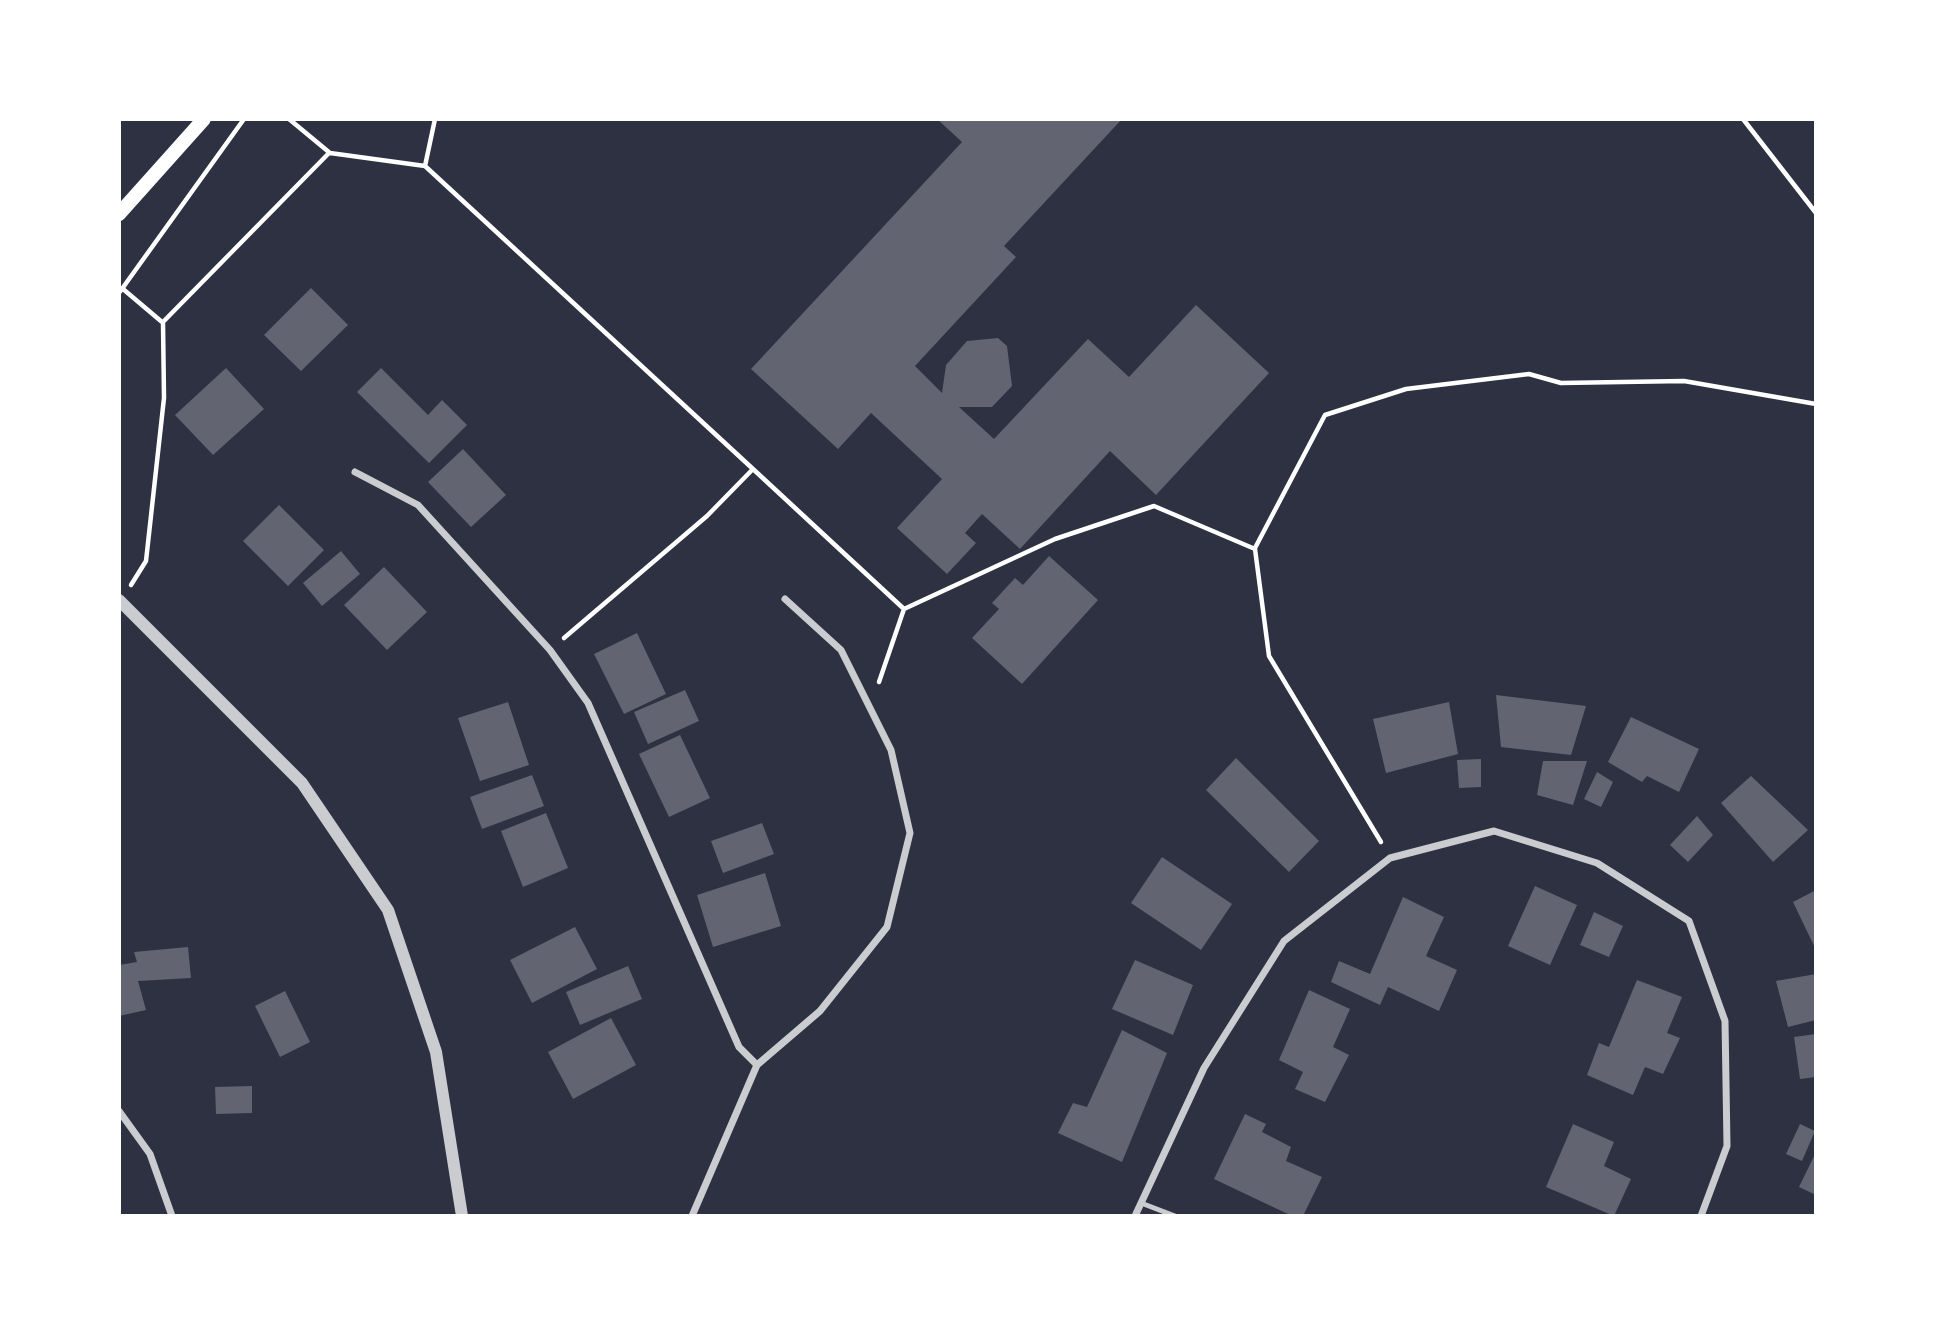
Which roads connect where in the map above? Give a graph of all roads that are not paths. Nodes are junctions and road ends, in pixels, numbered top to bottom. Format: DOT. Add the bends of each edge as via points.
graph roads {
  1 [pos="204,119"];
  2 [pos="119,214"];
  3 [pos="355,472"];
  4 [pos="122,596"];
  5 [pos="785,599"];
  6 [pos="757,1065"];
  7 [pos="119,1111"];
  8 [pos="1142,1203"];
  9 [pos="172,1216"];
  10 [pos="462,1216"];
  11 [pos="692,1216"];
  12 [pos="1135,1216"];
  13 [pos="1175,1216"];
  14 [pos="1701,1216"];
  1 -- 2 [label="main road"];
  3 -- 6 [label="street" via="418,505 550,650 588,703 739,1047"];
  4 -- 10 [label="street" via="141,623 302,783 388,910 436,1052"];
  5 -- 6 [label="street" via="841,650 891,750 910,833 887,927 820,1011"];
  6 -- 11 [label="street"];
  7 -- 9 [label="street" via="150,1154"];
  8 -- 12 [label="street"];
  8 -- 13 [label="lane"];
  8 -- 14 [label="street" via="1204,1068 1284,941 1390,858 1494,831 1598,863 1689,921 1725,1021 1727,1146"];
}
